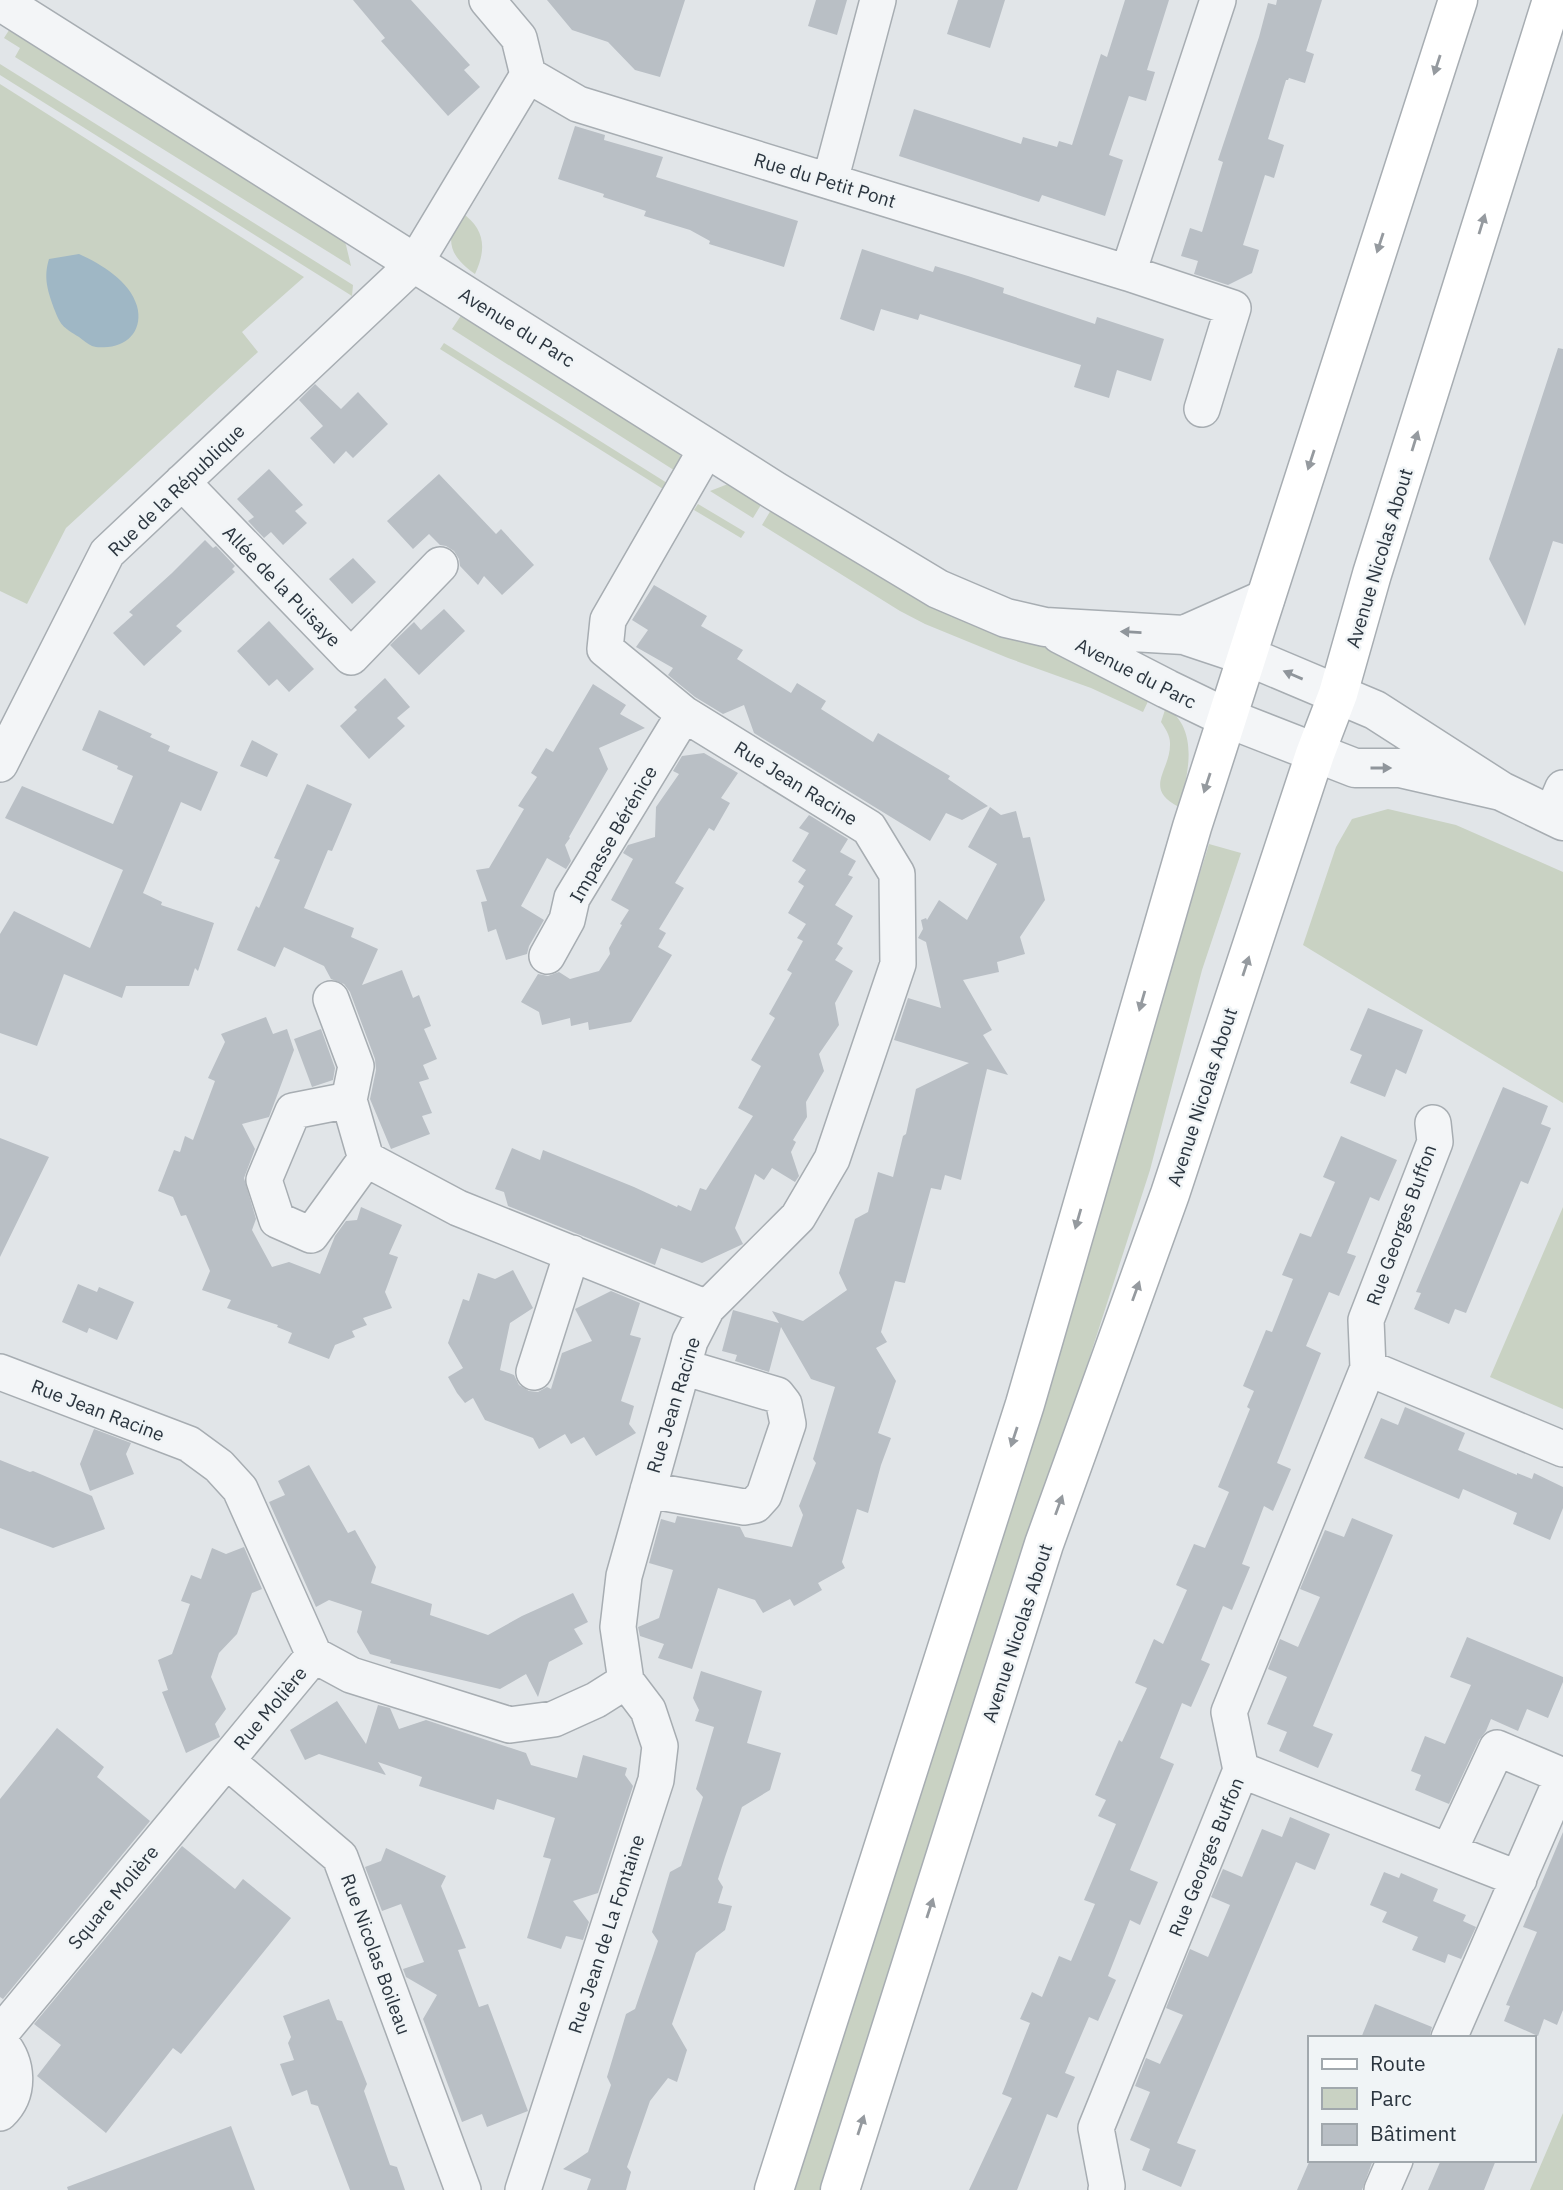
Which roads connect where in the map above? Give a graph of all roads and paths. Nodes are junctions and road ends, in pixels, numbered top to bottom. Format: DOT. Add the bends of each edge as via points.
graph roads {
  1 [pos="487,0"];
  2 [pos="878,0"];
  3 [pos="1218,0"];
  4 [pos="1458,0"];
  5 [pos="1552,0"];
  6 [pos="0,1"];
  7 [pos="528,75"];
  8 [pos="830,181"];
  9 [pos="415,263"];
  10 [pos="1128,272"];
  11 [pos="1202,409"];
  12 [pos="707,448"];
  13 [pos="182,482"];
  14 [pos="440,565"];
  15 [pos="1265,599"];
  16 [pos="1045,627"];
  17 [pos="1184,635"];
  18 [pos="1247,656"];
  19 [pos="1338,694"];
  20 [pos="684,714"];
  21 [pos="1227,718"];
  22 [pos="1315,754"];
  23 [pos="0,764"];
  24 [pos="1502,792"];
  25 [pos="1559,808"];
  26 [pos="547,956"];
  27 [pos="331,999"];
  28 [pos="349,1100"];
  29 [pos="1433,1123"];
  30 [pos="366,1159"];
  31 [pos="572,1254"];
  32 [pos="708,1308"];
  33 [pos="682,1367"];
  34 [pos="1368,1368"];
  35 [pos="534,1372"];
  36 [pos="0,1373"];
  37 [pos="1563,1449"];
  38 [pos="648,1490"];
  39 [pos="314,1655"];
  40 [pos="626,1681"];
  41 [pos="227,1760"];
  42 [pos="1241,1770"];
  43 [pos="1449,1851"];
  44 [pos="1519,1879"];
  45 [pos="0,2034"];
  46 [pos="1450,2036"];
  47 [pos="0,2042"];
  48 [pos="0,2113"];
  49 [pos="1394,2162"];
  50 [pos="1110,2189"];
  51 [pos="463,2190"];
  52 [pos="523,2190"];
  53 [pos="774,2190"];
  54 [pos="840,2190"];
  55 [pos="1382,2190"];
  1 -- 7 [label="street" via="519,38"];
  2 -- 8 [label="street"];
  3 -- 10 [label="street"];
  4 -- 15 [label="main road, one-way"];
  19 -- 5 [label="main road, Avenue Nicolas About, one-way"];
  6 -- 9 [label="street, Avenue du Parc"];
  7 -- 8 [label="street, Rue du Petit Pont" via="578,104"];
  7 -- 9 [label="street"];
  8 -- 10 [label="street, Rue du Petit Pont"];
  9 -- 12 [label="street, Avenue du Parc"];
  9 -- 13 [label="street, Rue de la République"];
  10 -- 11 [label="street, Rue du Petit Pont" via="1233,308"];
  12 -- 16 [label="street, Avenue du Parc" via="938,589 1006,618"];
  12 -- 20 [label="street, Rue Jean Racine" via="608,620 605,649"];
  13 -- 14 [label="street, Allée de la Puisaye" via="351,657"];
  13 -- 23 [label="street, Rue de la République" via="107,553"];
  15 -- 17 [label="street, Avenue du Parc"];
  15 -- 18 [label="main road"];
  17 -- 16 [label="street, Avenue du Parc, one-way"];
  16 -- 21 [label="street, Avenue du Parc"];
  17 -- 18 [label="street, Avenue du Parc"];
  19 -- 18 [label="street, Avenue du Parc, one-way"];
  18 -- 21 [label="main road"];
  19 -- 22 [label="main road, Avenue Nicolas About"];
  19 -- 24 [label="street, Avenue du Parc" via="1375,710"];
  20 -- 26 [label="street, Impasse Bérénice" via="572,898 567,920"];
  20 -- 32 [label="street, Rue Jean Racine" via="869,828 897,874 898,964 832,1159 798,1217"];
  21 -- 22 [label="street, Avenue du Parc"];
  21 -- 53 [label="main road, one-way" via="1025,1404"];
  22 -- 24 [label="street, Avenue du Parc, one-way" via="1355,768 1400,768"];
  54 -- 22 [label="main road, Avenue Nicolas About, one-way" via="1045,1544 1170,1194"];
  24 -- 25 [label="street"];
  27 -- 28 [label="street" via="356,1066"];
  28 -- 30 [label="street"];
  28 -- 30 [label="street" via="293,1111 264,1180 277,1220 311,1236"];
  29 -- 34 [label="street, Rue Georges Buffon" via="1435,1142 1366,1320"];
  30 -- 31 [label="street" via="458,1208"];
  31 -- 32 [label="street"];
  31 -- 35 [label="street"];
  32 -- 33 [label="street, Rue Jean Racine"];
  33 -- 38 [label="street, Rue Jean Racine"];
  33 -- 38 [label="street" via="777,1395 788,1424 764,1495 755,1505 744,1507"];
  34 -- 37 [label="street"];
  34 -- 42 [label="street, Rue Georges Buffon" via="1229,1712"];
  36 -- 39 [label="street, Rue Jean Racine" via="189,1444 219,1466 240,1489"];
  38 -- 40 [label="street, Rue Jean Racine" via="624,1576 618,1627"];
  39 -- 40 [label="street" via="351,1675 510,1725 554,1719"];
  39 -- 41 [label="street, Rue Molière"];
  40 -- 52 [label="street, Rue Jean de La Fontaine" via="648,1710 660,1746 656,1780"];
  41 -- 45 [label="street, Square Molière"];
  41 -- 51 [label="street, Rue Nicolas Boileau" via="340,1857"];
  42 -- 43 [label="street"];
  42 -- 50 [label="street, Rue Georges Buffon" via="1096,2129"];
  43 -- 44 [label="street"];
  43 -- 44 [label="street" via="1497,1748 1563,1776"];
  44 -- 46 [label="street"];
  47 -- 48 [label="street" via="14,2064 16,2080"];
  49 -- 55 [label="street"];
}
